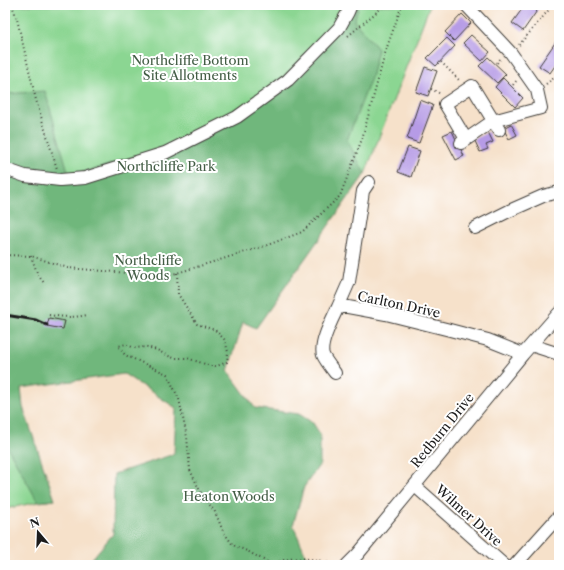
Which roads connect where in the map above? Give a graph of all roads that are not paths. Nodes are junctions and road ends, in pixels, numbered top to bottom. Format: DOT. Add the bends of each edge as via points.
graph roads {
  1 [pos="351,5"];
  2 [pos="466,5"];
  3 [pos="496,125"];
  4 [pos="5,169"];
  5 [pos="369,182"];
  6 [pos="559,192"];
  7 [pos="475,228"];
  8 [pos="338,307"];
  9 [pos="559,313"];
  10 [pos="527,349"];
  11 [pos="559,354"];
  12 [pos="335,373"];
  13 [pos="415,486"];
  14 [pos="559,516"];
  15 [pos="347,565"];
  16 [pos="504,565"];
  17 [pos="515,565"];
  1 -- 4 [label="street" via="339,28 288,80 237,117 165,153 85,178 60,180 25,176"];
  2 -- 3 [label="street" via="511,53 537,90 540,108"];
  3 -- 3 [label="street" via="472,86 445,104 468,141"];
  5 -- 8 [label="street" via="363,191 349,282"];
  6 -- 7 [label="street" via="543,196"];
  8 -- 10 [label="street, Carlton Drive" via="386,314"];
  8 -- 12 [label="street, Carlton Drive" via="330,323 322,355"];
  9 -- 10 [label="street, Redburn Drive"];
  10 -- 11 [label="street, Carlton Drive"];
  10 -- 13 [label="street, Redburn Drive"];
  13 -- 15 [label="street, Redburn Drive"];
  13 -- 16 [label="street, Wilmer Drive"];
  14 -- 17 [label="street"];
}
